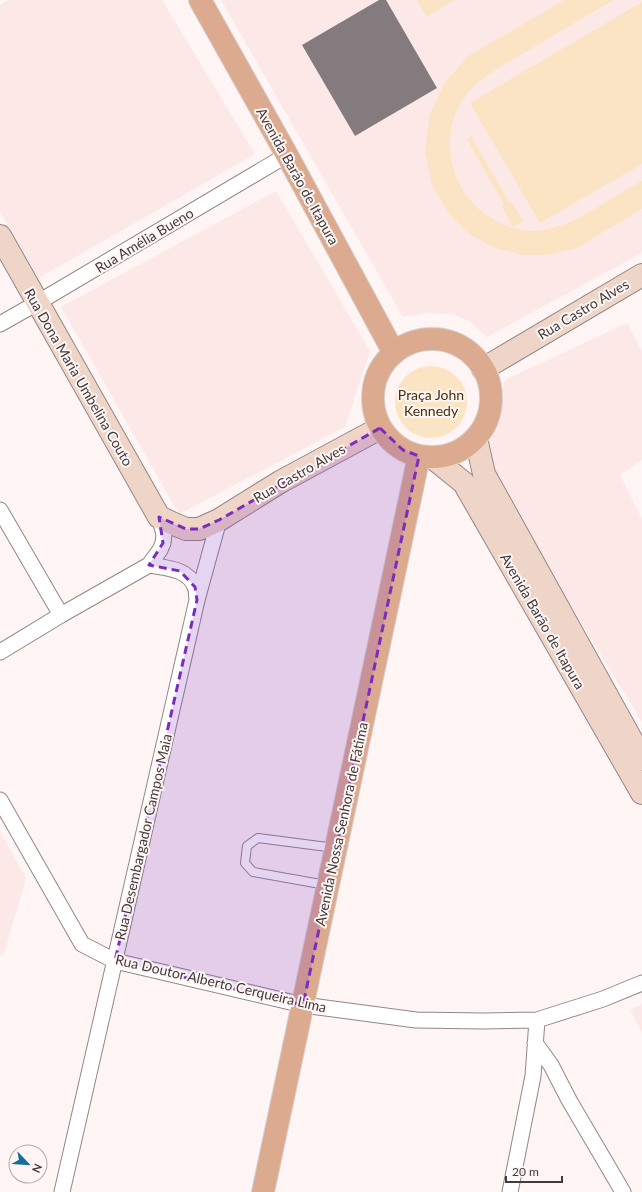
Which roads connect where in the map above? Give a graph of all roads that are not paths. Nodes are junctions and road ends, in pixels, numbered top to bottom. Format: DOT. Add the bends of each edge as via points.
graph roads {
  1 [pos="200,0"];
  2 [pos="287,155"];
  3 [pos="0,236"];
  4 [pos="641,279"];
  5 [pos="37,303"];
  6 [pos="0,324"];
  7 [pos="394,353"];
  8 [pos="483,369"];
  9 [pos="380,428"];
  10 [pos="476,438"];
  11 [pos="426,457"];
  12 [pos="0,510"];
  13 [pos="159,517"];
  14 [pos="219,520"];
  15 [pos="149,565"];
  16 [pos="197,600"];
  17 [pos="61,615"];
  18 [pos="0,652"];
  19 [pos="642,759"];
  20 [pos="642,793"];
  21 [pos="0,800"];
  22 [pos="336,848"];
  23 [pos="328,886"];
  24 [pos="115,961"];
  25 [pos="642,983"];
  26 [pos="303,1004"];
  27 [pos="536,1020"];
  28 [pos="535,1043"];
  29 [pos="62,1192"];
  30 [pos="263,1192"];
  31 [pos="510,1192"];
  32 [pos="623,1192"];
  1 -- 2 [label="main road, Avenida Barão de Itapura"];
  2 -- 5 [label="street, Rua Amélia Bueno"];
  2 -- 7 [label="main road, Avenida Barão de Itapura"];
  3 -- 5 [label="main road, Rua Dona Maria Umbelina Couto"];
  4 -- 8 [label="main road, Rua Castro Alves"];
  5 -- 6 [label="street, Rua Amélia Bueno"];
  5 -- 13 [label="main road, Rua Dona Maria Umbelina Couto"];
  7 -- 8 [label="main road, Avenida Barão de Itapura" via="409,344 425,339 443,340 459,345 473,355"];
  7 -- 9 [label="main road, Avenida Barão de Itapura" via="381,369 374,388 374,408"];
  8 -- 10 [label="main road, Avenida Barão de Itapura" via="490,386 491,405 486,423"];
  9 -- 11 [label="main road, Avenida Barão de Itapura" via="403,450"];
  9 -- 14 [label="main road, Rua Castro Alves" via="280,482"];
  10 -- 11 [label="main road, Avenida Barão de Itapura" via="448,456"];
  10 -- 19 [label="main road, Avenida Barão de Itapura" via="484,474"];
  11 -- 20 [label="main road, Avenida Barão de Itapura" via="464,483"];
  11 -- 22 [label="main road, Avenida Nossa Senhora de Fátima"];
  12 -- 17 [label="street"];
  13 -- 14 [label="main road, Rua Castro Alves" via="186,529 199,529"];
  13 -- 15 [label="street" via="164,534 163,543"];
  14 -- 16 [label="street"];
  15 -- 16 [label="street" via="180,571 189,577 195,587"];
  15 -- 17 [label="street"];
  16 -- 24 [label="street, Rua Desembargador Campos Maia"];
  17 -- 18 [label="street"];
  21 -- 24 [label="street, Rua Doutor Alberto Cerqueira Lima" via="82,944"];
  22 -- 23 [label="main road, Avenida Nossa Senhora de Fátima"];
  22 -- 23 [label="lane" via="258,838 247,846 245,863 253,872"];
  23 -- 26 [label="main road, Avenida Nossa Senhora de Fátima"];
  24 -- 26 [label="street, Rua Doutor Alberto Cerqueira Lima"];
  24 -- 29 [label="street, Rua Desembargador Campos Maia"];
  25 -- 27 [label="street, Rua Doutor Alberto Cerqueira Lima" via="603,999"];
  26 -- 27 [label="street, Rua Doutor Alberto Cerqueira Lima" via="416,1020"];
  26 -- 30 [label="main road, Avenida Nossa Senhora de Fátima"];
  27 -- 28 [label="street"];
  28 -- 31 [label="street" via="533,1076"];
  28 -- 32 [label="street" via="551,1065"];
}
